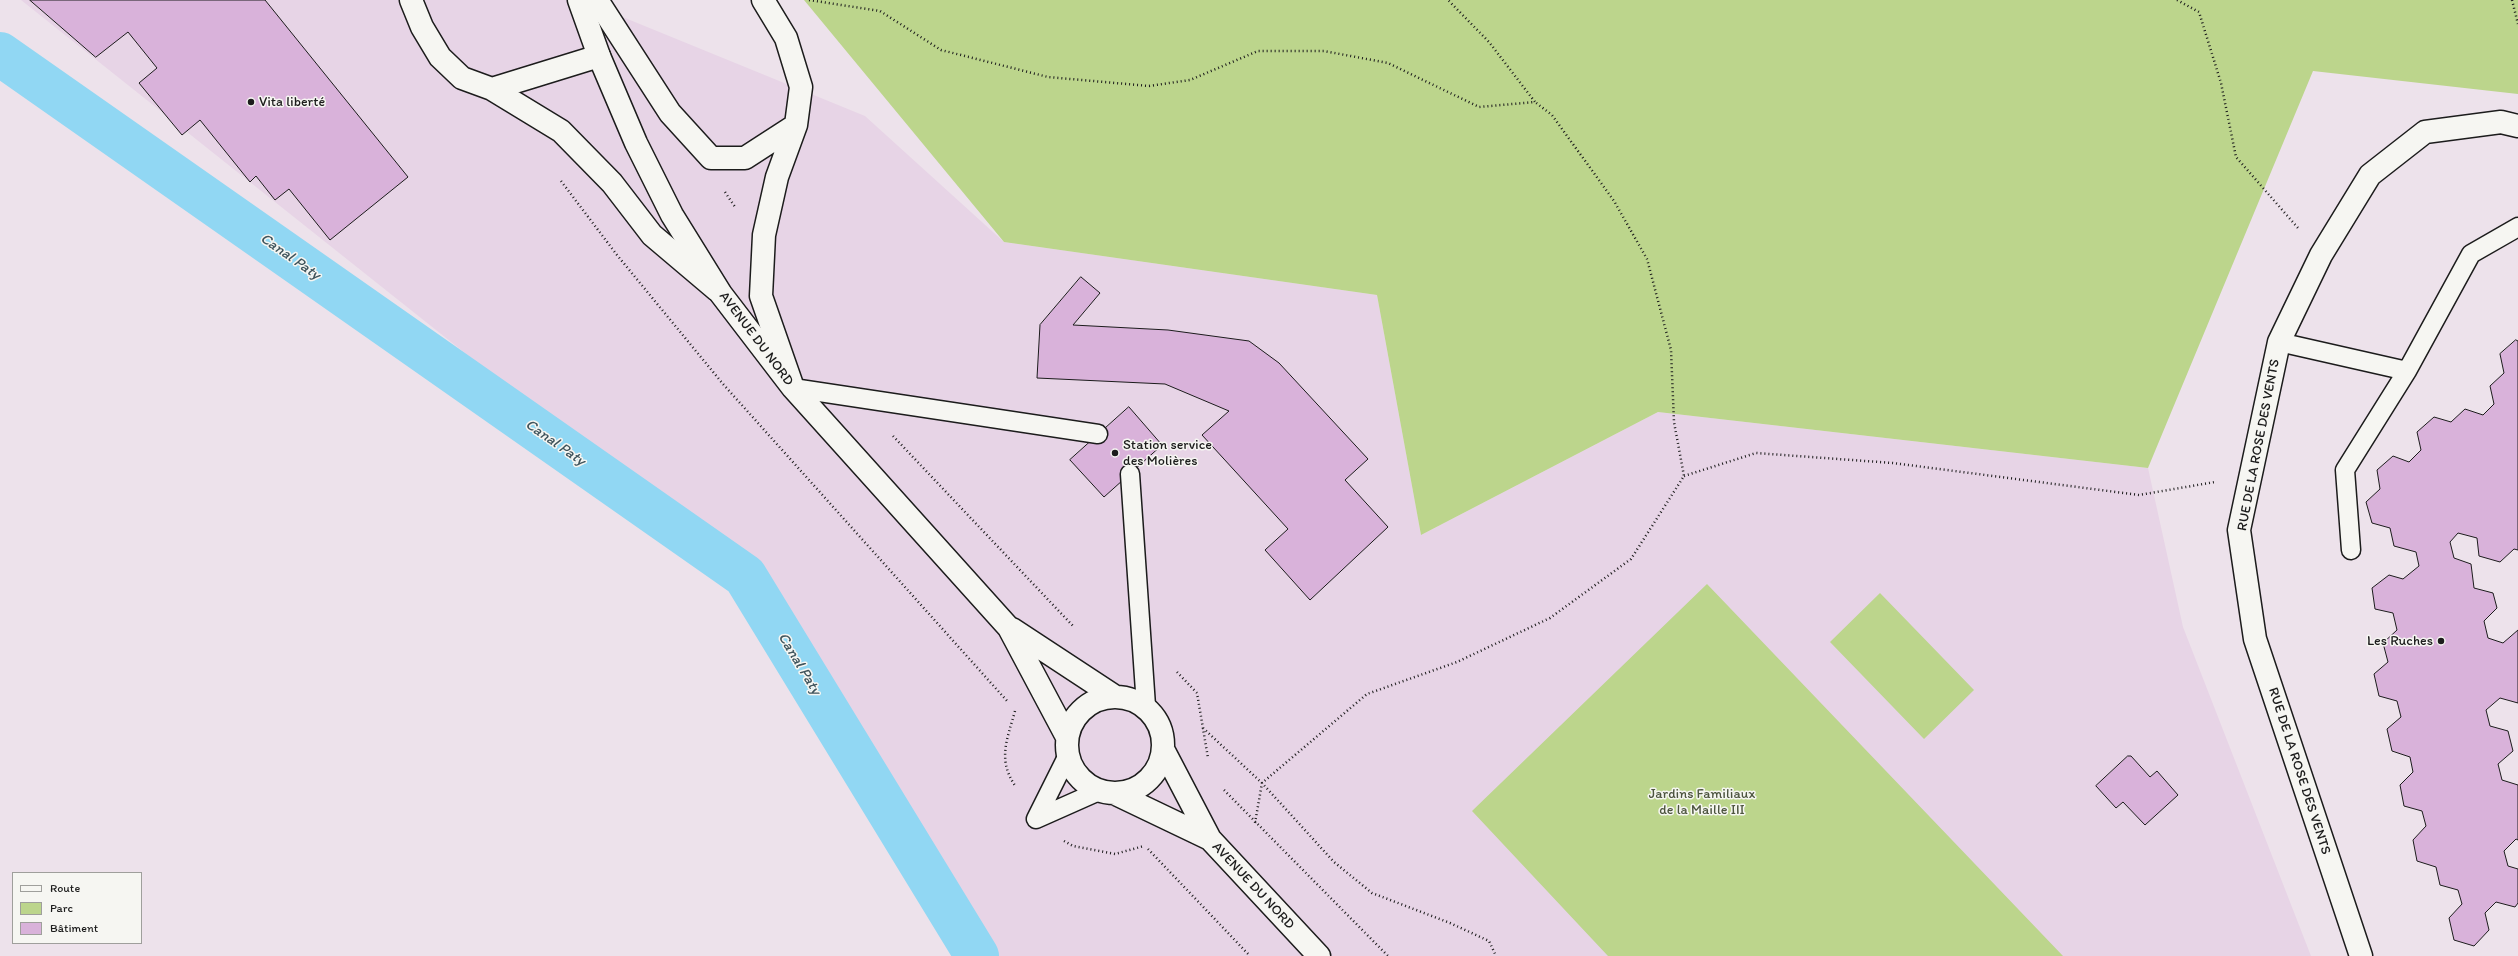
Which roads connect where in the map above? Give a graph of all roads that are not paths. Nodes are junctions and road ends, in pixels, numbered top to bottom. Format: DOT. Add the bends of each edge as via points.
graph roads {
  1 [pos="411,0"];
  2 [pos="579,0"];
  3 [pos="597,0"];
  4 [pos="762,0"];
  5 [pos="599,56"];
  6 [pos="492,89"];
  7 [pos="796,125"];
  8 [pos="2518,126"];
  9 [pos="2518,226"];
  10 [pos="721,294"];
  11 [pos="2279,342"];
  12 [pos="2407,371"];
  13 [pos="793,388"];
  14 [pos="1098,434"];
  15 [pos="1130,474"];
  16 [pos="2351,550"];
  17 [pos="1009,628"];
  18 [pos="1114,696"];
  19 [pos="1146,706"];
  20 [pos="1067,746"];
  21 [pos="1164,751"];
  22 [pos="1107,793"];
  23 [pos="1210,839"];
  24 [pos="1319,956"];
  25 [pos="2361,956"];
  1 -- 6 [label="street" via="422,27 440,57 462,78"];
  2 -- 5 [label="street, AVENUE DU NORD"];
  3 -- 7 [label="street" via="670,113 711,158 745,158"];
  4 -- 7 [label="street" via="786,38 801,87"];
  5 -- 6 [label="street"];
  5 -- 10 [label="street, AVENUE DU NORD" via="636,143 672,216"];
  6 -- 10 [label="street" via="561,130 612,183 652,235"];
  7 -- 13 [label="street" via="777,177 764,235 761,296"];
  8 -- 11 [label="street, RUE DE LA ROSE DES VENTS" via="2501,122 2425,132 2370,175 2320,255"];
  9 -- 12 [label="lane" via="2471,254"];
  10 -- 13 [label="street, AVENUE DU NORD"];
  11 -- 12 [label="lane"];
  11 -- 25 [label="street, RUE DE LA ROSE DES VENTS" via="2239,530 2255,639"];
  12 -- 16 [label="lane" via="2345,470"];
  13 -- 14 [label="lane"];
  13 -- 17 [label="street, AVENUE DU NORD"];
  15 -- 19 [label="lane"];
  17 -- 18 [label="street, AVENUE DU NORD"];
  17 -- 20 [label="street, AVENUE DU NORD"];
  18 -- 19 [label="street" via="1131,699"];
  18 -- 20 [label="street" via="1098,700 1083,708 1073,722"];
  19 -- 21 [label="street" via="1157,719 1164,734"];
  20 -- 22 [label="street" via="1073,770 1084,783"];
  20 -- 22 [label="lane" via="1036,819"];
  21 -- 22 [label="street" via="1160,765 1152,777 1135,789"];
  21 -- 23 [label="street"];
  22 -- 23 [label="street, AVENUE DU NORD"];
  23 -- 24 [label="street, AVENUE DU NORD"];
}
